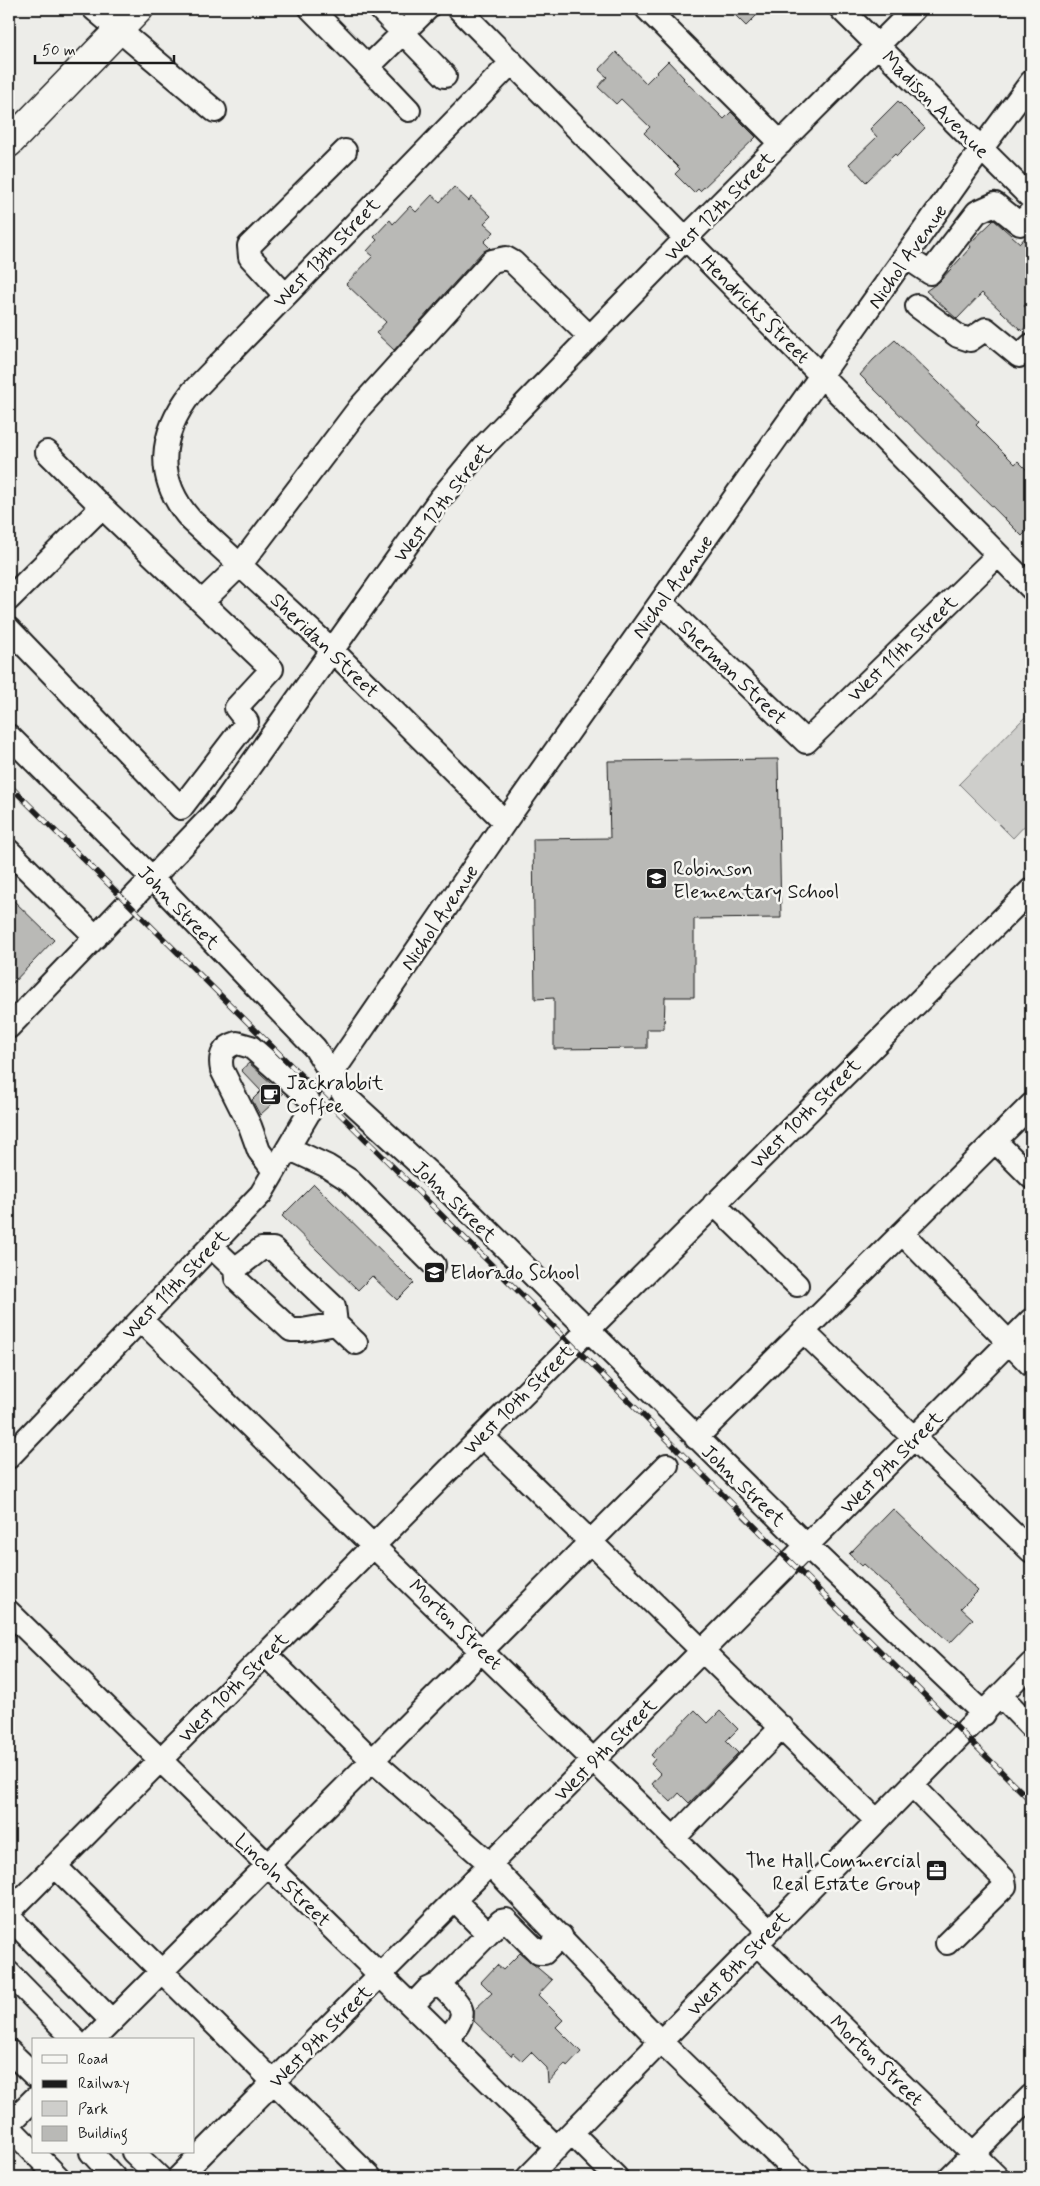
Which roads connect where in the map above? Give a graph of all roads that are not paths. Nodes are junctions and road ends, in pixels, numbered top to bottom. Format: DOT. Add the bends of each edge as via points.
graph roads {
  1 [pos="94,9"];
  2 [pos="139,9"];
  3 [pos="311,9"];
  4 [pos="380,9"];
  5 [pos="426,9"];
  6 [pos="459,9"];
  7 [pos="647,9"];
  8 [pos="841,9"];
  9 [pos="914,9"];
  10 [pos="117,31"];
  11 [pos="403,32"];
  12 [pos="878,46"];
  13 [pos="512,62"];
  14 [pos="368,68"];
  15 [pos="445,76"];
  16 [pos="1031,82"];
  17 [pos="409,110"];
  18 [pos="215,112"];
  19 [pos="12,133"];
  20 [pos="781,143"];
  21 [pos="982,148"];
  22 [pos="345,151"];
  23 [pos="1031,198"];
  24 [pos="1031,212"];
  25 [pos="930,222"];
  26 [pos="686,238"];
  27 [pos="957,238"];
  28 [pos="906,257"];
  29 [pos="285,295"];
  30 [pos="917,306"];
  31 [pos="590,338"];
  32 [pos="1031,345"];
  33 [pos="822,376"];
  34 [pos="47,452"];
  35 [pos="165,457"];
  36 [pos="102,507"];
  37 [pos="998,555"];
  38 [pos="241,564"];
  39 [pos="1031,588"];
  40 [pos="9,598"];
  41 [pos="203,601"];
  42 [pos="661,602"];
  43 [pos="9,629"];
  44 [pos="331,649"];
  45 [pos="9,736"];
  46 [pos="806,742"];
  47 [pos="505,822"];
  48 [pos="9,851"];
  49 [pos="152,878"];
  50 [pos="1031,890"];
  51 [pos="96,937"];
  52 [pos="9,1027"];
  53 [pos="322,1091"];
  54 [pos="1031,1105"];
  55 [pos="995,1141"];
  56 [pos="288,1148"];
  57 [pos="274,1171"];
  58 [pos="1031,1177"];
  59 [pos="714,1204"];
  60 [pos="902,1233"];
  61 [pos="211,1246"];
  62 [pos="434,1265"];
  63 [pos="235,1269"];
  64 [pos="797,1286"];
  65 [pos="141,1320"];
  66 [pos="1031,1320"];
  67 [pos="336,1324"];
  68 [pos="587,1331"];
  69 [pos="803,1331"];
  70 [pos="356,1343"];
  71 [pos="1009,1343"];
  72 [pos="1031,1364"];
  73 [pos="482,1436"];
  74 [pos="696,1438"];
  75 [pos="913,1439"];
  76 [pos="9,1457"];
  77 [pos="667,1465"];
  78 [pos="591,1542"];
  79 [pos="374,1545"];
  80 [pos="807,1546"];
  81 [pos="1031,1551"];
  82 [pos="9,1612"];
  83 [pos="482,1650"];
  84 [pos="704,1650"];
  85 [pos="265,1654"];
  86 [pos="1031,1664"];
  87 [pos="1001,1696"];
  88 [pos="984,1714"];
  89 [pos="782,1727"];
  90 [pos="1031,1727"];
  91 [pos="595,1759"];
  92 [pos="160,1760"];
  93 [pos="372,1760"];
  94 [pos="912,1785"];
  95 [pos="877,1821"];
  96 [pos="675,1838"];
  97 [pos="489,1863"];
  98 [pos="267,1865"];
  99 [pos="55,1866"];
  100 [pos="454,1900"];
  101 [pos="9,1912"];
  102 [pos="9,1917"];
  103 [pos="488,1934"];
  104 [pos="561,1936"];
  105 [pos="763,1937"];
  106 [pos="947,1943"];
  107 [pos="161,1972"];
  108 [pos="9,1973"];
  109 [pos="380,1976"];
  110 [pos="439,1984"];
  111 [pos="412,2006"];
  112 [pos="112,2021"];
  113 [pos="73,2038"];
  114 [pos="95,2038"];
  115 [pos="446,2040"];
  116 [pos="661,2042"];
  117 [pos="9,2051"];
  118 [pos="32,2073"];
  119 [pos="275,2081"];
  120 [pos="1031,2096"];
  121 [pos="32,2101"];
  122 [pos="9,2126"];
  123 [pos="564,2141"];
  124 [pos="32,2150"];
  125 [pos="36,2154"];
  126 [pos="92,2154"];
  127 [pos="135,2154"];
  128 [pos="973,2154"];
  129 [pos="58,2177"];
  130 [pos="114,2177"];
  131 [pos="159,2177"];
  132 [pos="178,2177"];
  133 [pos="370,2177"];
  134 [pos="528,2177"];
  135 [pos="616,2177"];
  136 [pos="800,2177"];
  137 [pos="950,2177"];
  138 [pos="997,2177"];
  1 -- 10 [label="street"];
  2 -- 10 [label="main road"];
  3 -- 14 [label="street"];
  4 -- 11 [label="street"];
  5 -- 11 [label="street"];
  6 -- 13 [label="street, Hendricks Street"];
  7 -- 20 [label="street"];
  8 -- 12 [label="street, Madison Avenue"];
  9 -- 12 [label="street, West 12th Street"];
  10 -- 18 [label="street" via="144,49"];
  10 -- 19 [label="main road"];
  11 -- 14 [label="street"];
  11 -- 15 [label="street"];
  12 -- 20 [label="street, West 12th Street"];
  12 -- 21 [label="street, Madison Avenue"];
  13 -- 26 [label="street, Hendricks Street"];
  13 -- 29 [label="street, West 13th Street"];
  14 -- 17 [label="street"];
  16 -- 21 [label="street, Nichol Avenue"];
  20 -- 26 [label="street, West 12th Street"];
  21 -- 23 [label="street, Madison Avenue"];
  21 -- 25 [label="street, Nichol Avenue"];
  22 -- 29 [label="street" via="249,246 250,257"];
  24 -- 27 [label="street" via="1020,224 995,204 977,212"];
  25 -- 27 [label="street"];
  25 -- 28 [label="street, Nichol Avenue"];
  26 -- 31 [label="street, West 12th Street"];
  26 -- 33 [label="street, Hendricks Street"];
  27 -- 28 [label="street" via="930,273"];
  28 -- 33 [label="street, Nichol Avenue"];
  29 -- 35 [label="street, West 13th Street" via="178,410 168,435"];
  30 -- 32 [label="street" via="958,336 970,340 986,329 1020,356"];
  31 -- 38 [label="street" via="513,262 506,258 492,261 360,407"];
  31 -- 44 [label="street, West 12th Street" via="484,446 439,500"];
  33 -- 37 [label="street, Hendricks Street"];
  33 -- 42 [label="street, Nichol Avenue"];
  34 -- 36 [label="street"];
  35 -- 38 [label="street, Sheridan Street" via="168,479 176,500 186,514"];
  36 -- 40 [label="street"];
  36 -- 41 [label="street"];
  37 -- 39 [label="street, Hendricks Street"];
  37 -- 46 [label="street, West 11th Street"];
  38 -- 41 [label="street"];
  38 -- 44 [label="street, Sheridan Street"];
  41 -- 43 [label="street" via="272,669 236,708 247,722 181,808"];
  42 -- 46 [label="street, Sherman Street"];
  42 -- 47 [label="street, Nichol Avenue"];
  44 -- 47 [label="street, Sheridan Street"];
  44 -- 49 [label="street, West 12th Street" via="223,804"];
  45 -- 49 [label="street, John Street"];
  47 -- 53 [label="street, Nichol Avenue"];
  48 -- 51 [label="street"];
  49 -- 51 [label="street, West 12th Street"];
  49 -- 53 [label="street, John Street" via="315,1048"];
  50 -- 59 [label="street, West 10th Street"];
  51 -- 52 [label="street, West 12th Street"];
  53 -- 56 [label="street, West 11th Street"];
  53 -- 57 [label="street" via="251,1047 237,1043 225,1048 221,1054 222,1070 259,1151"];
  53 -- 68 [label="street, John Street" via="344,1095 441,1184"];
  54 -- 55 [label="street"];
  55 -- 58 [label="street"];
  55 -- 60 [label="street"];
  56 -- 57 [label="street, West 11th Street"];
  56 -- 62 [label="street" via="349,1180"];
  57 -- 61 [label="street, West 11th Street" via="261,1194"];
  59 -- 64 [label="street"];
  59 -- 68 [label="street, West 10th Street"];
  60 -- 69 [label="street"];
  60 -- 71 [label="street"];
  61 -- 63 [label="street"];
  61 -- 65 [label="street, West 11th Street"];
  63 -- 67 [label="street" via="239,1282 291,1330"];
  63 -- 67 [label="street" via="262,1249 273,1249 334,1307"];
  65 -- 76 [label="street, West 11th Street"];
  65 -- 79 [label="street, Morton Street"];
  66 -- 71 [label="street, West 9th Street"];
  67 -- 70 [label="street"];
  68 -- 73 [label="street, West 10th Street"];
  68 -- 74 [label="street, John Street"];
  69 -- 74 [label="street"];
  69 -- 75 [label="street"];
  71 -- 72 [label="street"];
  71 -- 75 [label="street, West 9th Street"];
  73 -- 78 [label="street"];
  73 -- 79 [label="street, West 10th Street"];
  74 -- 80 [label="street, John Street"];
  75 -- 80 [label="street, West 9th Street"];
  75 -- 81 [label="street"];
  77 -- 78 [label="street"];
  78 -- 83 [label="street"];
  78 -- 84 [label="street"];
  79 -- 83 [label="street, Morton Street"];
  79 -- 85 [label="street, West 10th Street"];
  80 -- 84 [label="street, West 9th Street"];
  80 -- 88 [label="street, John Street"];
  82 -- 92 [label="street, Lincoln Street"];
  83 -- 91 [label="street, Morton Street"];
  83 -- 93 [label="street"];
  84 -- 89 [label="street"];
  84 -- 91 [label="street, West 9th Street"];
  85 -- 92 [label="street, West 10th Street"];
  85 -- 93 [label="street"];
  86 -- 87 [label="street, West 8th Street"];
  87 -- 88 [label="street, West 8th Street"];
  87 -- 90 [label="street"];
  88 -- 94 [label="street, West 8th Street"];
  89 -- 95 [label="street"];
  89 -- 96 [label="street"];
  91 -- 96 [label="street, Morton Street"];
  91 -- 97 [label="street, West 9th Street"];
  92 -- 98 [label="street, Lincoln Street"];
  92 -- 99 [label="street, West 10th Street"];
  93 -- 97 [label="street"];
  93 -- 98 [label="street"];
  94 -- 95 [label="street, West 8th Street"];
  94 -- 106 [label="street" via="1004,1879 1005,1886"];
  95 -- 105 [label="street, West 8th Street"];
  96 -- 105 [label="street, Morton Street"];
  97 -- 100 [label="street, West 9th Street"];
  97 -- 104 [label="street"];
  98 -- 107 [label="street"];
  98 -- 109 [label="street, Lincoln Street"];
  99 -- 101 [label="street, West 10th Street"];
  99 -- 107 [label="street"];
  100 -- 103 [label="street"];
  100 -- 109 [label="street, West 9th Street"];
  102 -- 112 [label="street"];
  103 -- 104 [label="street" via="506,1920 539,1953 544,1953"];
  103 -- 110 [label="street"];
  104 -- 116 [label="street"];
  105 -- 116 [label="street, West 8th Street"];
  105 -- 128 [label="street, Morton Street"];
  107 -- 112 [label="street"];
  107 -- 119 [label="street"];
  108 -- 113 [label="street"];
  109 -- 111 [label="street, Lincoln Street"];
  109 -- 119 [label="street, West 9th Street"];
  110 -- 111 [label="street" via="428,1989"];
  110 -- 115 [label="street" via="462,2010 460,2024"];
  111 -- 115 [label="street, Lincoln Street"];
  112 -- 114 [label="street"];
  115 -- 123 [label="street, Lincoln Street"];
  116 -- 123 [label="street, West 8th Street"];
  116 -- 136 [label="street"];
  117 -- 118 [label="street"];
  119 -- 132 [label="street, West 9th Street"];
  119 -- 133 [label="street"];
  120 -- 128 [label="street"];
  121 -- 122 [label="street"];
  122 -- 124 [label="street"];
  123 -- 134 [label="street, West 8th Street"];
  123 -- 135 [label="street, Lincoln Street"];
  125 -- 129 [label="street"];
  126 -- 130 [label="street"];
  127 -- 131 [label="street"];
  128 -- 137 [label="street"];
  128 -- 138 [label="street, Morton Street"];
}
